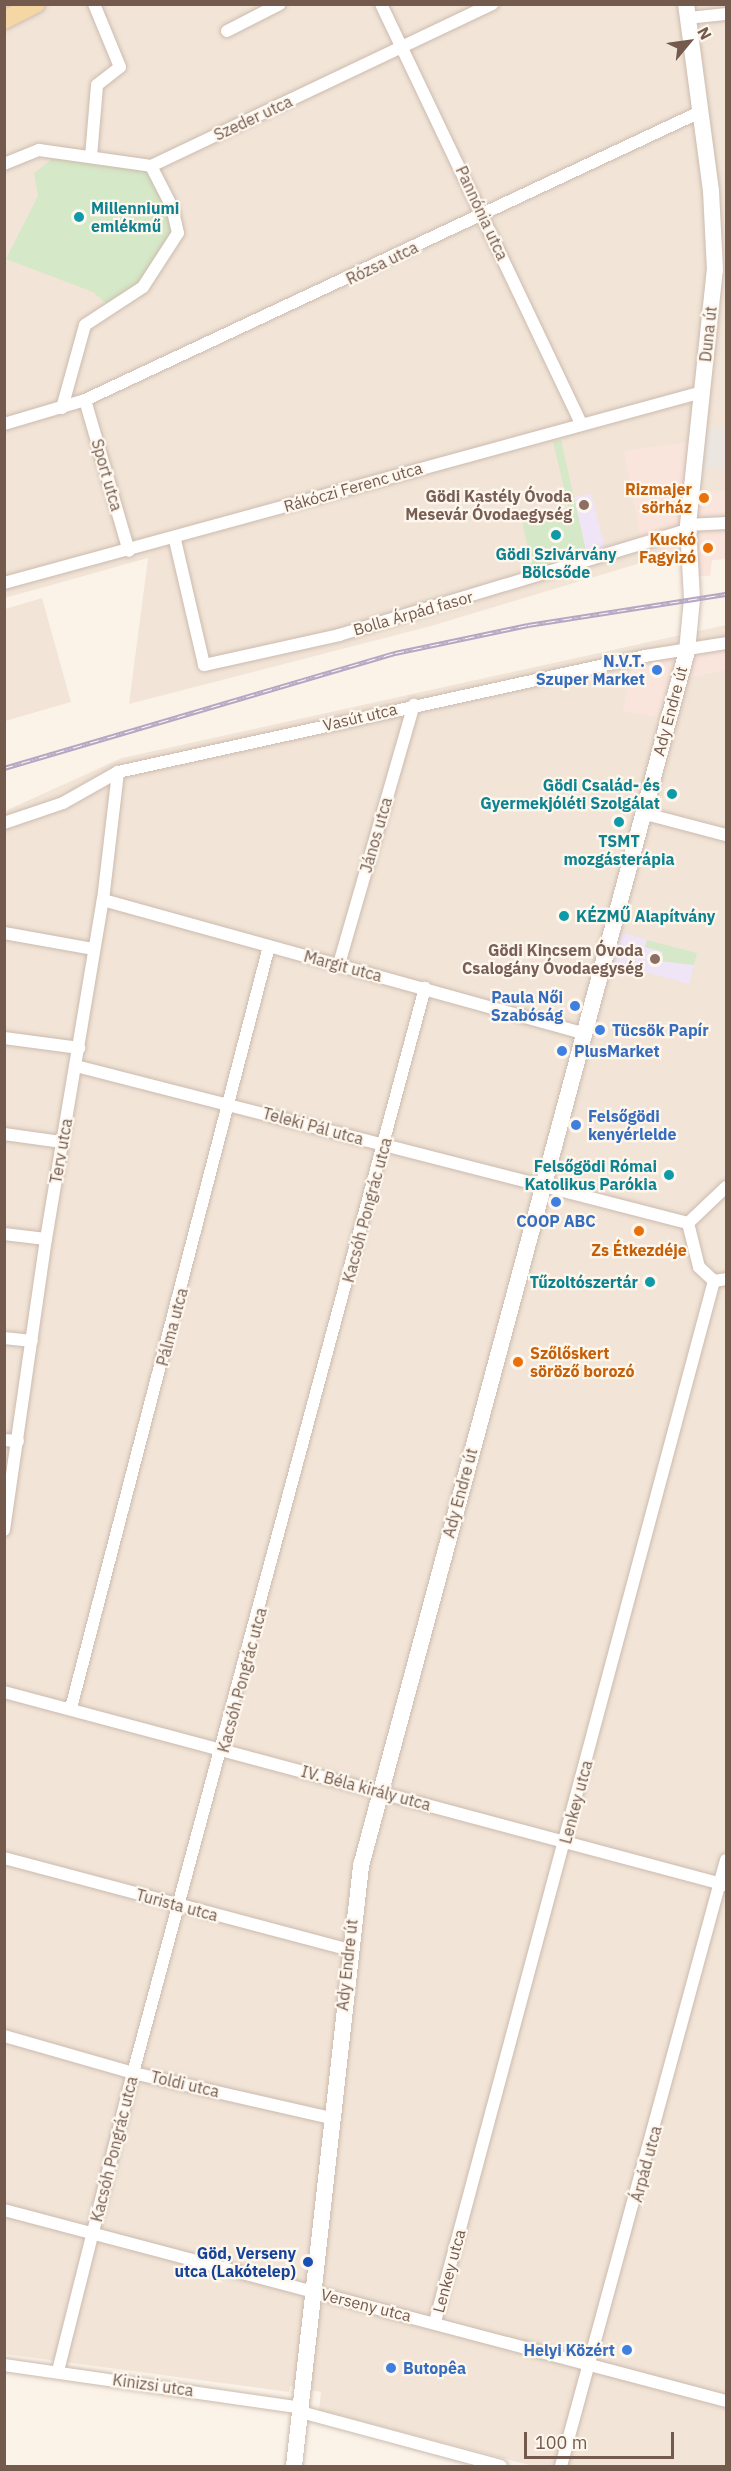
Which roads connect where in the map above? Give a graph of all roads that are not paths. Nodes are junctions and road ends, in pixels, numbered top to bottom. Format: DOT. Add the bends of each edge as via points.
graph roads {
  1 [pos="36,4"];
  2 [pos="94,4"];
  3 [pos="280,4"];
  4 [pos="381,4"];
  5 [pos="492,4"];
  6 [pos="687,11"];
  7 [pos="726,14"];
  8 [pos="4,20"];
  9 [pos="227,31"];
  10 [pos="402,47"];
  11 [pos="700,112"];
  12 [pos="91,157"];
  13 [pos="4,164"];
  14 [pos="151,166"];
  15 [pos="483,215"];
  16 [pos="721,271"];
  17 [pos="702,392"];
  18 [pos="85,400"];
  19 [pos="62,408"];
  20 [pos="4,424"];
  21 [pos="581,424"];
  22 [pos="726,523"];
  23 [pos="688,527"];
  24 [pos="175,540"];
  25 [pos="129,551"];
  26 [pos="4,583"];
  27 [pos="692,593"];
  28 [pos="726,643"];
  29 [pos="687,651"];
  30 [pos="414,705"];
  31 [pos="118,772"];
  32 [pos="642,813"];
  33 [pos="4,823"];
  34 [pos="726,835"];
  35 [pos="103,900"];
  36 [pos="4,933"];
  37 [pos="269,946"];
  38 [pos="93,949"];
  39 [pos="339,964"];
  40 [pos="425,988"];
  41 [pos="583,1033"];
  42 [pos="4,1038"];
  43 [pos="79,1048"];
  44 [pos="76,1066"];
  45 [pos="231,1104"];
  46 [pos="4,1134"];
  47 [pos="62,1142"];
  48 [pos="385,1146"];
  49 [pos="543,1184"];
  50 [pos="726,1187"];
  51 [pos="688,1223"];
  52 [pos="4,1234"];
  53 [pos="46,1239"];
  54 [pos="720,1280"];
  55 [pos="4,1338"];
  56 [pos="33,1341"];
  57 [pos="4,1440"];
  58 [pos="18,1441"];
  59 [pos="4,1530"];
  60 [pos="4,1692"];
  61 [pos="71,1708"];
  62 [pos="224,1750"];
  63 [pos="379,1792"];
  64 [pos="566,1840"];
  65 [pos="4,1858"];
  66 [pos="726,1860"];
  67 [pos="723,1884"];
  68 [pos="180,1906"];
  69 [pos="349,1950"];
  70 [pos="4,2036"];
  71 [pos="132,2073"];
  72 [pos="332,2118"];
  73 [pos="4,2210"];
  74 [pos="93,2231"];
  75 [pos="314,2292"];
  76 [pos="435,2322"];
  77 [pos="4,2365"];
  78 [pos="592,2365"];
  79 [pos="58,2372"];
  80 [pos="726,2401"];
  81 [pos="301,2413"];
  82 [pos="294,2466"];
  83 [pos="501,2466"];
  84 [pos="561,2466"];
  1 -- 8 [label="main road"];
  2 -- 12 [label="street" via="120,68 97,85"];
  3 -- 9 [label="street"];
  4 -- 10 [label="street, Pannónia utca"];
  5 -- 10 [label="street, Szeder utca"];
  6 -- 7 [label="street"];
  6 -- 11 [label="street, Duna út"];
  10 -- 14 [label="street, Szeder utca"];
  10 -- 15 [label="street, Pannónia utca"];
  11 -- 15 [label="street, Rózsa utca"];
  11 -- 16 [label="street, Duna út"];
  12 -- 13 [label="street" via="39,150"];
  12 -- 14 [label="street"];
  14 -- 19 [label="street" via="172,207 178,233 143,287 85,325"];
  15 -- 18 [label="street, Rózsa utca"];
  15 -- 21 [label="street, Pannónia utca"];
  16 -- 17 [label="street, Duna út"];
  17 -- 21 [label="street, Rákóczi Ferenc utca"];
  17 -- 23 [label="street, Duna út"];
  18 -- 19 [label="street, Rózsa utca"];
  18 -- 25 [label="street, Sport utca"];
  19 -- 20 [label="street, Rózsa utca"];
  21 -- 24 [label="street, Rákóczi Ferenc utca"];
  22 -- 23 [label="street, Bolla Árpád fasor"];
  23 -- 24 [label="street, Bolla Árpád fasor" via="339,635 204,665"];
  23 -- 27 [label="street, Duna út"];
  24 -- 25 [label="street, Rákóczi Ferenc utca"];
  25 -- 26 [label="street, Rákóczi Ferenc utca"];
  27 -- 29 [label="street, Ady Endre út"];
  28 -- 29 [label="street, Vasút utca"];
  29 -- 30 [label="street, Vasút utca"];
  29 -- 32 [label="street, Ady Endre út"];
  30 -- 31 [label="street, Vasút utca"];
  30 -- 39 [label="street, János utca"];
  31 -- 33 [label="street, Vasút utca" via="63,803"];
  31 -- 35 [label="street, Terv utca"];
  32 -- 34 [label="street"];
  32 -- 41 [label="street, Ady Endre út"];
  35 -- 37 [label="street, Margit utca"];
  35 -- 38 [label="street, Terv utca"];
  36 -- 38 [label="street"];
  37 -- 39 [label="street, Margit utca"];
  37 -- 45 [label="street, Pálma utca"];
  38 -- 43 [label="street, Terv utca"];
  39 -- 40 [label="street, Margit utca"];
  40 -- 41 [label="street, Margit utca"];
  40 -- 48 [label="street, Kacsóh Pongrác utca"];
  41 -- 49 [label="street, Ady Endre út"];
  42 -- 43 [label="street"];
  43 -- 44 [label="street, Terv utca"];
  44 -- 45 [label="street, Teleki Pál utca"];
  44 -- 47 [label="street, Terv utca"];
  45 -- 48 [label="street, Teleki Pál utca"];
  45 -- 61 [label="street, Pálma utca"];
  46 -- 47 [label="street"];
  47 -- 53 [label="street, Terv utca"];
  48 -- 49 [label="street, Teleki Pál utca"];
  48 -- 62 [label="street, Kacsóh Pongrác utca"];
  49 -- 51 [label="street, Teleki Pál utca"];
  49 -- 63 [label="street, Ady Endre út"];
  50 -- 51 [label="street"];
  51 -- 54 [label="street" via="694,1257"];
  52 -- 53 [label="street"];
  53 -- 56 [label="street, Terv utca"];
  54 -- 64 [label="street, Lenkey utca"];
  55 -- 56 [label="street"];
  56 -- 58 [label="street, Terv utca"];
  57 -- 58 [label="street"];
  58 -- 59 [label="street, Terv utca"];
  60 -- 61 [label="street, IV. Béla király utca"];
  61 -- 62 [label="street, IV. Béla király utca"];
  62 -- 63 [label="street, IV. Béla király utca"];
  62 -- 68 [label="street, Kacsóh Pongrác utca"];
  63 -- 64 [label="street, IV. Béla király utca"];
  63 -- 69 [label="street, Ady Endre út" via="361,1866"];
  64 -- 67 [label="street, IV. Béla király utca"];
  64 -- 76 [label="street, Lenkey utca"];
  65 -- 68 [label="street, Turista utca"];
  66 -- 67 [label="street, Árpád utca"];
  67 -- 78 [label="street, Árpád utca"];
  68 -- 69 [label="street, Turista utca"];
  68 -- 71 [label="street, Kacsóh Pongrác utca"];
  69 -- 72 [label="street, Ady Endre út"];
  70 -- 71 [label="street, Toldi utca"];
  71 -- 72 [label="street, Toldi utca"];
  71 -- 74 [label="street, Kacsóh Pongrác utca"];
  72 -- 75 [label="street, Ady Endre út"];
  73 -- 74 [label="street, Verseny utca"];
  74 -- 75 [label="street, Verseny utca"];
  74 -- 79 [label="street, Kacsóh Pongrác utca"];
  75 -- 76 [label="street, Verseny utca"];
  75 -- 81 [label="street, Ady Endre út"];
  76 -- 78 [label="street, Verseny utca"];
  77 -- 79 [label="street, Kinizsi utca"];
  78 -- 80 [label="street, Verseny utca"];
  78 -- 84 [label="street, Árpád utca"];
  79 -- 81 [label="street, Kinizsi utca"];
  81 -- 82 [label="street, Ady Endre út"];
  81 -- 83 [label="street, Kinizsi utca"];
}
